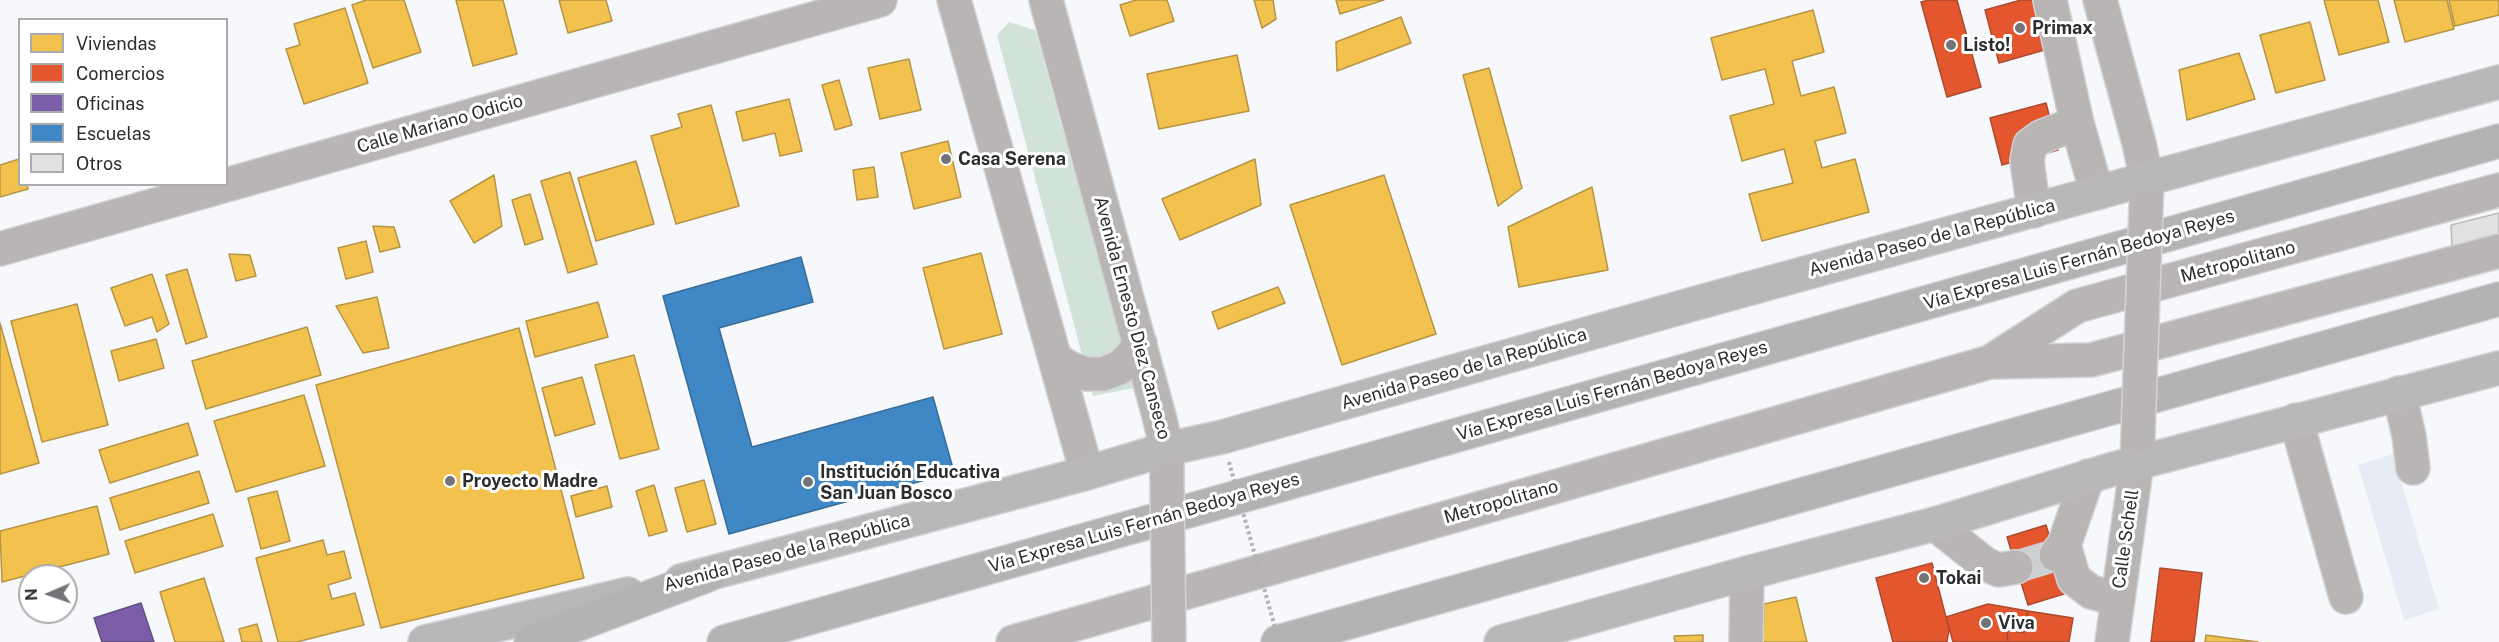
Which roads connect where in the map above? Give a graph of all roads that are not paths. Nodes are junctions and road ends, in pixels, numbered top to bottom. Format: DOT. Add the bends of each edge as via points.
graph roads {
  1 [pos="880,0"];
  2 [pos="954,0"];
  3 [pos="1046,0"];
  4 [pos="2050,0"];
  5 [pos="2100,0"];
  6 [pos="2499,81"];
  7 [pos="2126,96"];
  8 [pos="2075,111"];
  9 [pos="2499,141"];
  10 [pos="228,184"];
  11 [pos="223,186"];
  12 [pos="2499,190"];
  13 [pos="2097,193"];
  14 [pos="2146,194"];
  15 [pos="2034,211"];
  16 [pos="0,249"];
  17 [pos="2499,252"];
  18 [pos="2499,299"];
  19 [pos="1140,343"];
  20 [pos="1055,359"];
  21 [pos="1990,362"];
  22 [pos="2499,368"];
  23 [pos="2399,393"];
  24 [pos="2296,420"];
  25 [pos="2138,449"];
  26 [pos="1167,464"];
  27 [pos="2413,468"];
  28 [pos="1087,473"];
  29 [pos="2088,476"];
  30 [pos="2129,514"];
  31 [pos="1935,524"];
  32 [pos="2065,539"];
  33 [pos="2016,567"];
  34 [pos="1747,573"];
  35 [pos="708,575"];
  36 [pos="2346,597"];
  37 [pos="2118,599"];
  38 [pos="425,642"];
  39 [pos="531,642"];
  40 [pos="724,642"];
  41 [pos="1013,642"];
  42 [pos="1169,642"];
  43 [pos="1279,642"];
  44 [pos="1501,642"];
  45 [pos="1746,642"];
  46 [pos="2112,642"];
  1 -- 10 [label="street, Calle Mariano Odicio"];
  2 -- 20 [label="street"];
  3 -- 19 [label="street, Avenida Ernesto Diez Canseco"];
  4 -- 8 [label="street"];
  5 -- 7 [label="street, Calle Schell"];
  6 -- 14 [label="main road, Avenida Paseo de la República"];
  7 -- 8 [label="street"];
  7 -- 14 [label="street, Calle Schell"];
  8 -- 13 [label="street"];
  8 -- 15 [label="street" via="2030,145 2027,161"];
  9 -- 40 [label="highway, Vía Expresa Luis Fernán Bedoya Reyes"];
  11 -- 16 [label="street, Calle Mariano Odicio"];
  12 -- 21 [label="street, Metropolitano" via="2077,306"];
  13 -- 14 [label="main road, Avenida Paseo de la República"];
  13 -- 15 [label="main road, Avenida Paseo de la República"];
  14 -- 25 [label="street, Calle Schell, bridge"];
  15 -- 26 [label="main road, Avenida Paseo de la República" via="1222,437"];
  17 -- 21 [label="street, Metropolitano" via="2091,360"];
  18 -- 43 [label="highway"];
  19 -- 20 [label="street" via="1119,368 1103,374 1071,369"];
  19 -- 26 [label="street, Avenida Ernesto Diez Canseco"];
  20 -- 28 [label="street"];
  21 -- 41 [label="street, Metropolitano"];
  22 -- 23 [label="main road"];
  23 -- 24 [label="main road"];
  23 -- 27 [label="street"];
  24 -- 25 [label="main road"];
  24 -- 36 [label="street"];
  25 -- 29 [label="main road"];
  25 -- 30 [label="street, Calle Schell"];
  26 -- 28 [label="main road, Avenida Paseo de la República"];
  26 -- 42 [label="street, Avenida Ernesto Diez Canseco, bridge"];
  28 -- 35 [label="main road, Avenida Paseo de la República"];
  29 -- 31 [label="main road"];
  29 -- 32 [label="street"];
  30 -- 32 [label="street"];
  30 -- 37 [label="street, Calle Schell"];
  31 -- 33 [label="street" via="1985,564 2000,570"];
  31 -- 34 [label="main road"];
  32 -- 37 [label="street" via="2074,579 2091,592"];
  34 -- 44 [label="main road"];
  34 -- 45 [label="street"];
  35 -- 38 [label="main road, Avenida Paseo de la República"];
  35 -- 39 [label="highway"];
  37 -- 46 [label="street, Calle Schell"];
}
